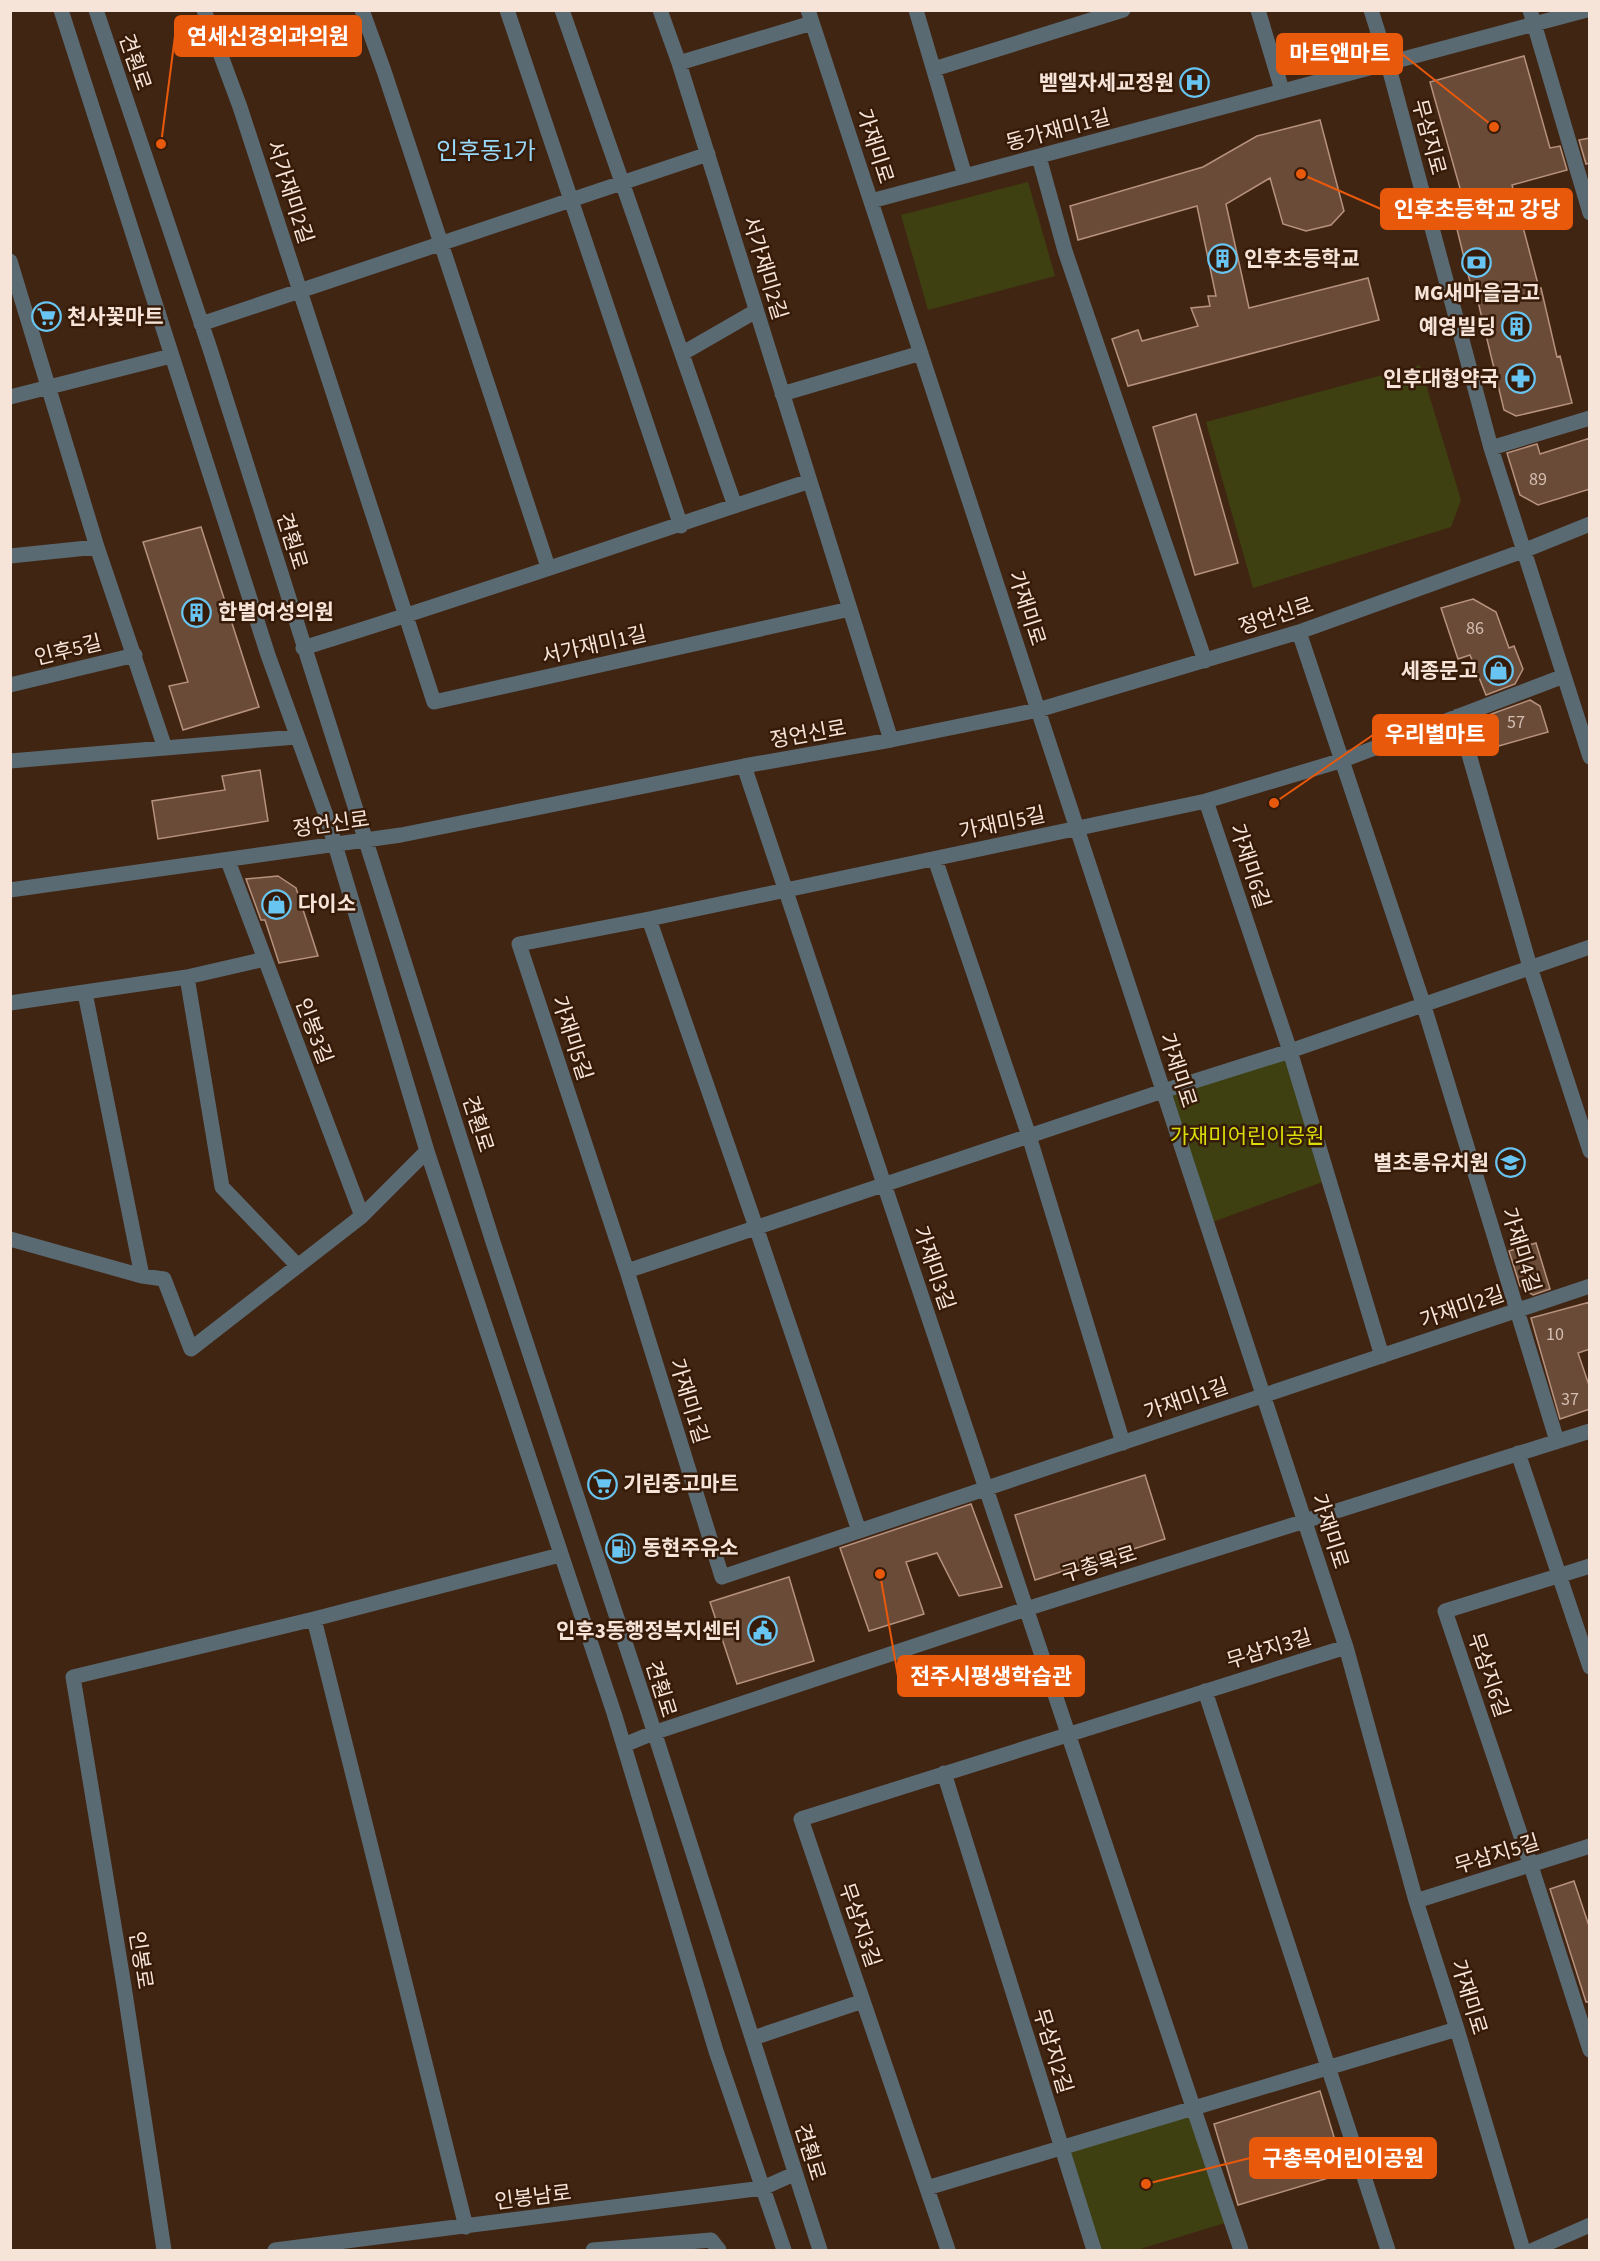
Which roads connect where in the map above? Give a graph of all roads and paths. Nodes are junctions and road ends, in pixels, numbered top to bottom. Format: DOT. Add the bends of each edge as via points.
graph roads {
  1 [pos="61,10"];
  2 [pos="96,10"];
  3 [pos="204,10"];
  4 [pos="362,10"];
  5 [pos="507,10"];
  6 [pos="660,10"];
  7 [pos="916,10"];
  8 [pos="1123,10"];
  9 [pos="1258,10"];
  10 [pos="1371,10"];
  11 [pos="1587,10"];
  12 [pos="564,17"];
  13 [pos="810,17"];
  14 [pos="1532,17"];
  15 [pos="679,63"];
  16 [pos="1388,64"];
  17 [pos="934,69"];
  18 [pos="1282,90"];
  19 [pos="708,154"];
  20 [pos="1039,157"];
  21 [pos="965,176"];
  22 [pos="621,182"];
  23 [pos="570,200"];
  24 [pos="871,201"];
  25 [pos="1590,213"];
  26 [pos="441,244"];
  27 [pos="10,261"];
  28 [pos="301,291"];
  29 [pos="756,311"];
  30 [pos="201,324"];
  31 [pos="683,352"];
  32 [pos="921,353"];
  33 [pos="171,356"];
  34 [pos="49,388"];
  35 [pos="783,394"];
  36 [pos="10,397"];
  37 [pos="1590,418"];
  38 [pos="1491,448"];
  39 [pos="359,468"];
  40 [pos="810,482"];
  41 [pos="735,506"];
  42 [pos="1590,524"];
  43 [pos="681,526"];
  44 [pos="97,548"];
  45 [pos="1523,551"];
  46 [pos="10,556"];
  47 [pos="548,567"];
  48 [pos="850,609"];
  49 [pos="407,616"];
  50 [pos="1299,632"];
  51 [pos="303,648"];
  52 [pos="135,655"];
  53 [pos="1205,661"];
  54 [pos="1564,676"];
  55 [pos="10,685"];
  56 [pos="1038,710"];
  57 [pos="1458,716"];
  58 [pos="296,737"];
  59 [pos="891,740"];
  60 [pos="165,748"];
  61 [pos="1590,757"];
  62 [pos="1343,760"];
  63 [pos="10,761"];
  64 [pos="744,766"];
  65 [pos="1206,801"];
  66 [pos="1077,829"];
  67 [pos="365,840"];
  68 [pos="335,845"];
  69 [pos="935,859"];
  70 [pos="228,861"];
  71 [pos="10,890"];
  72 [pos="786,891"];
  73 [pos="649,919"];
  74 [pos="1590,947"];
  75 [pos="265,959"];
  76 [pos="1530,967"];
  77 [pos="187,977"];
  78 [pos="85,993"];
  79 [pos="1423,1003"];
  80 [pos="10,1004"];
  81 [pos="1290,1052"];
  82 [pos="1163,1091"];
  83 [pos="1029,1136"];
  84 [pos="1588,1146"];
  85 [pos="427,1152"];
  86 [pos="884,1184"];
  87 [pos="362,1216"];
  88 [pos="756,1227"];
  89 [pos="10,1239"];
  90 [pos="298,1266"];
  91 [pos="627,1271"];
  92 [pos="142,1276"];
  93 [pos="1590,1286"];
  94 [pos="1517,1310"];
  95 [pos="1382,1356"];
  96 [pos="1263,1395"];
  97 [pos="1590,1431"];
  98 [pos="1557,1441"];
  99 [pos="1123,1443"];
  100 [pos="1518,1453"];
  101 [pos="986,1488"];
  102 [pos="1305,1521"];
  103 [pos="859,1531"];
  104 [pos="560,1555"];
  105 [pos="1590,1566"];
  106 [pos="1559,1575"];
  107 [pos="1026,1609"];
  108 [pos="314,1619"];
  109 [pos="1346,1647"];
  110 [pos="1590,1667"];
  111 [pos="1205,1690"];
  112 [pos="652,1733"];
  113 [pos="1068,1733"];
  114 [pos="624,1745"];
  115 [pos="944,1773"];
  116 [pos="1590,1846"];
  117 [pos="1531,1866"];
  118 [pos="1416,1901"];
  119 [pos="863,2001"];
  120 [pos="1457,2029"];
  121 [pos="753,2038"];
  122 [pos="1590,2050"];
  123 [pos="1328,2067"];
  124 [pos="1193,2108"];
  125 [pos="1061,2148"];
  126 [pos="794,2174"];
  127 [pos="763,2188"];
  128 [pos="927,2188"];
  129 [pos="1590,2226"];
  130 [pos="466,2227"];
  131 [pos="164,2250"];
  132 [pos="279,2250"];
  133 [pos="593,2250"];
  134 [pos="719,2250"];
  135 [pos="784,2250"];
  136 [pos="820,2250"];
  137 [pos="948,2250"];
  138 [pos="1094,2250"];
  139 [pos="1241,2250"];
  140 [pos="1388,2250"];
  141 [pos="1523,2250"];
  142 [pos="1533,2250"];
  1 -- 33 [label="street"];
  2 -- 30 [label="street, 견훤로"];
  3 -- 28 [label="street, 서가재미2길"];
  4 -- 26 [label="street"];
  5 -- 23 [label="street"];
  6 -- 15 [label="street, 서가재미2길"];
  7 -- 17 [label="street"];
  8 -- 17 [label="street"];
  9 -- 18 [label="street"];
  10 -- 16 [label="street, 무삼지로"];
  11 -- 14 [label="street, 동가재미1길"];
  12 -- 22 [label="street"];
  13 -- 15 [label="street"];
  13 -- 24 [label="street, 가재미로"];
  14 -- 16 [label="street, 동가재미1길"];
  14 -- 25 [label="street"];
  15 -- 19 [label="street, 서가재미2길"];
  16 -- 18 [label="street, 동가재미1길"];
  16 -- 38 [label="street, 무삼지로"];
  17 -- 21 [label="street"];
  18 -- 20 [label="street, 동가재미1길"];
  19 -- 22 [label="street"];
  19 -- 29 [label="street, 서가재미2길"];
  20 -- 21 [label="street, 동가재미1길"];
  20 -- 53 [label="street" via="1065,251"];
  21 -- 24 [label="street, 동가재미1길"];
  22 -- 23 [label="street"];
  22 -- 31 [label="street"];
  23 -- 26 [label="street"];
  23 -- 43 [label="street"];
  24 -- 32 [label="street, 가재미로"];
  26 -- 28 [label="street"];
  26 -- 47 [label="street"];
  27 -- 34 [label="street"];
  28 -- 30 [label="street"];
  28 -- 39 [label="street, 서가재미2길"];
  29 -- 31 [label="street"];
  29 -- 35 [label="street, 서가재미2길"];
  30 -- 51 [label="street, 견훤로"];
  31 -- 41 [label="street"];
  32 -- 35 [label="street"];
  32 -- 56 [label="street, 가재미로"];
  33 -- 34 [label="street"];
  33 -- 58 [label="street"];
  34 -- 36 [label="street"];
  34 -- 44 [label="street"];
  35 -- 40 [label="street"];
  37 -- 38 [label="street"];
  38 -- 45 [label="street, 무삼지로"];
  39 -- 49 [label="street, 서가재미1길"];
  40 -- 41 [label="street"];
  40 -- 48 [label="street"];
  41 -- 43 [label="street"];
  42 -- 45 [label="street, 정언신로"];
  43 -- 47 [label="street"];
  44 -- 46 [label="street"];
  44 -- 52 [label="street"];
  45 -- 50 [label="street, 정언신로"];
  45 -- 54 [label="street, 무삼지로"];
  47 -- 49 [label="street"];
  48 -- 49 [label="street, 서가재미1길" via="434,702"];
  48 -- 59 [label="street"];
  49 -- 51 [label="street"];
  50 -- 53 [label="street, 정언신로"];
  50 -- 62 [label="street"];
  51 -- 67 [label="street, 견훤로"];
  52 -- 55 [label="street, 인후5길"];
  52 -- 60 [label="street"];
  53 -- 56 [label="street, 정언신로"];
  54 -- 57 [label="street, 가재미6길"];
  54 -- 61 [label="street, 무삼지로"];
  56 -- 59 [label="street, 정언신로"];
  56 -- 66 [label="street, 가재미로"];
  57 -- 62 [label="street, 가재미6길"];
  57 -- 76 [label="street"];
  58 -- 60 [label="street"];
  58 -- 68 [label="street"];
  59 -- 64 [label="street, 정언신로"];
  60 -- 63 [label="street"];
  62 -- 65 [label="street, 가재미6길"];
  62 -- 79 [label="street, 가재미4길"];
  64 -- 67 [label="street, 정언신로"];
  64 -- 72 [label="street"];
  65 -- 66 [label="street, 가재미6길"];
  65 -- 81 [label="street, 가재미6길"];
  66 -- 69 [label="street, 가재미5길"];
  66 -- 82 [label="street, 가재미로"];
  67 -- 68 [label="street, 정언신로"];
  67 -- 112 [label="street, 견훤로"];
  68 -- 70 [label="street, 정언신로"];
  68 -- 85 [label="street"];
  69 -- 72 [label="street, 가재미5길"];
  69 -- 83 [label="street, 가재미5길"];
  70 -- 71 [label="street, 정언신로"];
  70 -- 75 [label="street, 인봉3길"];
  72 -- 73 [label="street, 가재미5길"];
  72 -- 86 [label="street, 가재미3길"];
  73 -- 88 [label="street"];
  73 -- 91 [label="street, 가재미5길" via="519,944"];
  74 -- 76 [label="street"];
  75 -- 77 [label="street"];
  75 -- 87 [label="street, 인봉3길"];
  76 -- 79 [label="street"];
  76 -- 84 [label="street"];
  77 -- 78 [label="street"];
  77 -- 90 [label="street" via="222,1186"];
  78 -- 80 [label="street"];
  78 -- 92 [label="street"];
  79 -- 81 [label="street"];
  79 -- 94 [label="street, 가재미4길"];
  81 -- 82 [label="street"];
  81 -- 95 [label="street"];
  82 -- 83 [label="street"];
  82 -- 96 [label="street, 가재미로"];
  83 -- 86 [label="street"];
  83 -- 99 [label="street, 가재미1길"];
  85 -- 87 [label="street"];
  85 -- 104 [label="street"];
  86 -- 88 [label="street"];
  86 -- 101 [label="street, 가재미3길"];
  87 -- 90 [label="street"];
  88 -- 91 [label="street"];
  88 -- 103 [label="street"];
  89 -- 92 [label="street"];
  90 -- 92 [label="street" via="191,1348 164,1279"];
  91 -- 103 [label="street, 가재미1길" via="722,1577"];
  93 -- 94 [label="street, 가재미2길"];
  94 -- 95 [label="street, 가재미2길"];
  94 -- 98 [label="street, 가재미4길"];
  95 -- 96 [label="street, 가재미2길"];
  96 -- 99 [label="street, 가재미1길"];
  96 -- 102 [label="street, 가재미로"];
  97 -- 98 [label="street, 구총목로"];
  98 -- 100 [label="street, 구총목로"];
  99 -- 101 [label="street, 가재미1길"];
  100 -- 102 [label="street, 구총목로"];
  100 -- 106 [label="street"];
  101 -- 103 [label="street, 가재미1길"];
  101 -- 107 [label="street"];
  102 -- 107 [label="street, 구총목로"];
  102 -- 109 [label="street, 가재미로"];
  104 -- 108 [label="street"];
  104 -- 114 [label="street"];
  105 -- 106 [label="street, 무삼지6길"];
  106 -- 110 [label="street"];
  106 -- 117 [label="street, 무삼지6길" via="1445,1611"];
  107 -- 112 [label="street, 구총목로"];
  107 -- 113 [label="street"];
  108 -- 130 [label="street"];
  108 -- 131 [label="street, 인봉로" via="73,1677"];
  109 -- 111 [label="street, 무삼지3길"];
  109 -- 118 [label="street, 가재미로"];
  111 -- 113 [label="street, 무삼지3길"];
  111 -- 123 [label="street, 무삼지3길"];
  112 -- 114 [label="street, 구총목로"];
  112 -- 121 [label="street, 견훤로"];
  113 -- 115 [label="street, 무삼지3길"];
  113 -- 124 [label="street"];
  114 -- 127 [label="street" via="716,2050"];
  115 -- 119 [label="street, 무삼지3길" via="801,1819"];
  115 -- 125 [label="street, 무삼지2길"];
  116 -- 117 [label="street, 무삼지5길"];
  117 -- 118 [label="street, 무삼지5길"];
  117 -- 122 [label="street"];
  118 -- 120 [label="street, 가재미로"];
  119 -- 121 [label="street"];
  119 -- 128 [label="street, 무삼지3길"];
  120 -- 123 [label="street"];
  120 -- 141 [label="street, 가재미로"];
  121 -- 126 [label="street, 견훤로"];
  123 -- 124 [label="street"];
  123 -- 140 [label="street"];
  124 -- 125 [label="street"];
  124 -- 139 [label="street"];
  125 -- 128 [label="street"];
  125 -- 138 [label="street, 무삼지2길"];
  126 -- 127 [label="street, 인봉남로"];
  126 -- 136 [label="street, 견훤로"];
  127 -- 130 [label="street, 인봉남로"];
  127 -- 135 [label="street"];
  128 -- 137 [label="street, 무삼지3길"];
  129 -- 142 [label="street"];
  130 -- 132 [label="street, 인봉남로"];
  133 -- 134 [label="street" via="711,2240"];
}
